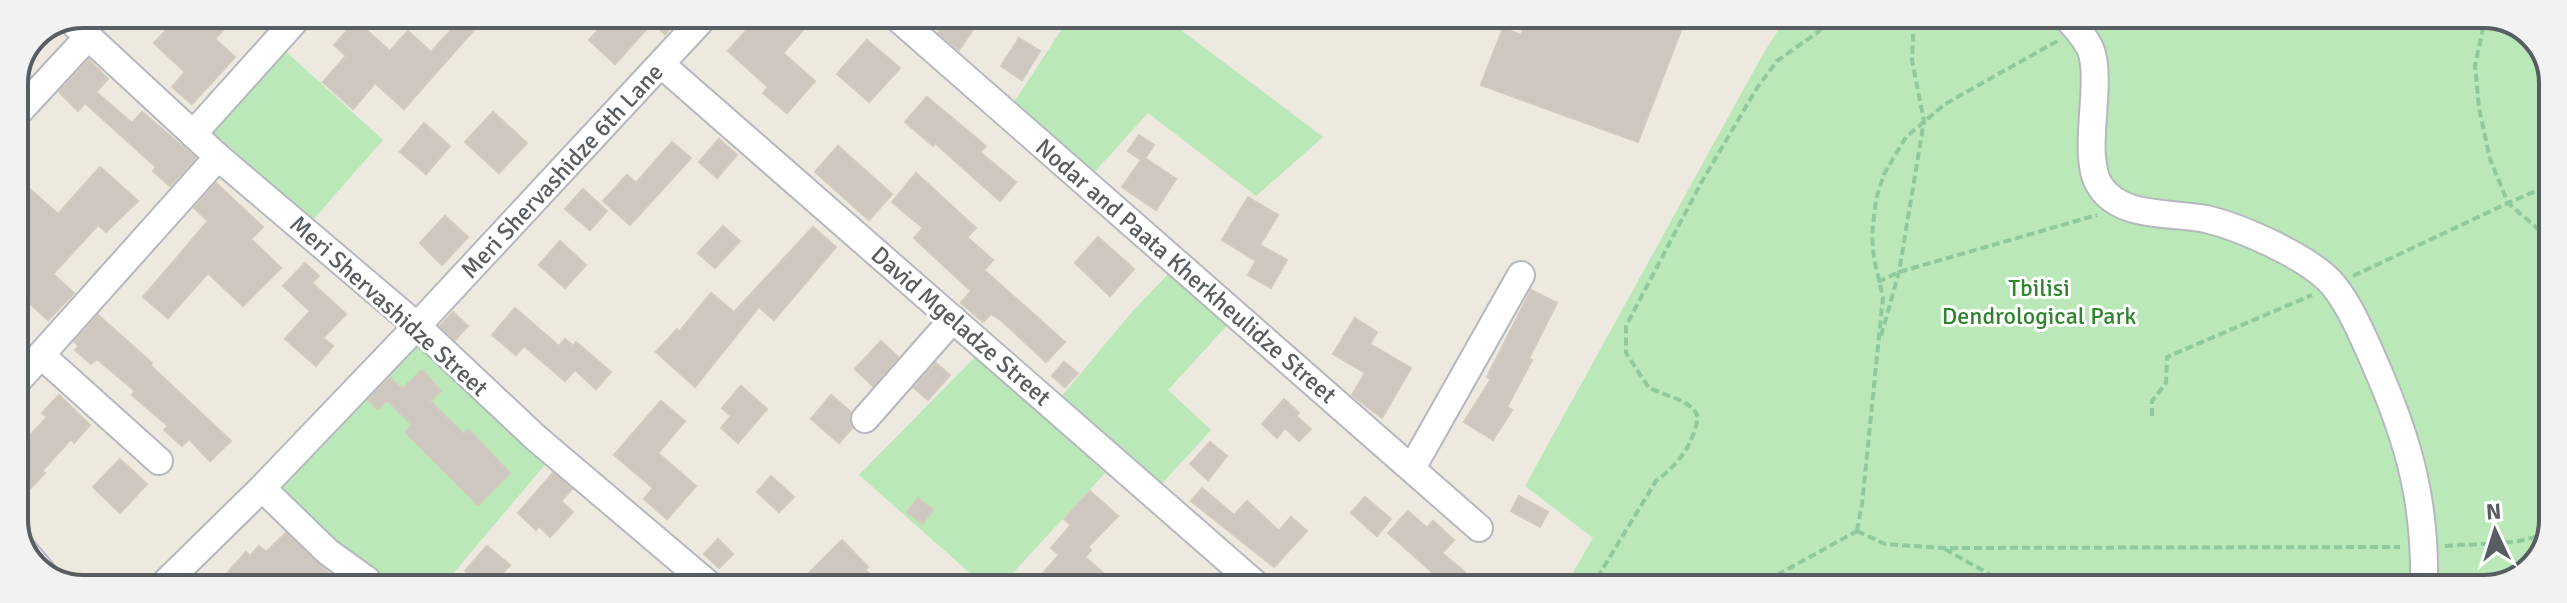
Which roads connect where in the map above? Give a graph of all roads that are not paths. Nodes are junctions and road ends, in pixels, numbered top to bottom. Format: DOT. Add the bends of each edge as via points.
graph roads {
  1 [pos="79,28"];
  2 [pos="288,28"];
  3 [pos="695,28"];
  4 [pos="909,28"];
  5 [pos="2075,28"];
  6 [pos="662,65"];
  7 [pos="28,98"];
  8 [pos="193,134"];
  9 [pos="218,157"];
  10 [pos="1521,275"];
  11 [pos="953,319"];
  12 [pos="417,326"];
  13 [pos="30,355"];
  14 [pos="865,419"];
  15 [pos="159,461"];
  16 [pos="1412,468"];
  17 [pos="262,488"];
  18 [pos="1479,528"];
  19 [pos="173,575"];
  20 [pos="360,575"];
  21 [pos="698,575"];
  22 [pos="1245,575"];
  23 [pos="2424,575"];
  1 -- 7 [label="street"];
  1 -- 8 [label="street, Meri Shervashidze Street"];
  2 -- 8 [label="street"];
  3 -- 6 [label="street, Meri Shervashidze 6th Lane"];
  4 -- 16 [label="street, Nodar and Paata Kherkheulidze Street"];
  5 -- 23 [label="street" via="2091,50 2091,143 2100,187 2122,206 2207,220 2265,240 2311,265 2334,285 2366,343 2405,436 2418,491"];
  6 -- 11 [label="street, David Mgeladze Street"];
  6 -- 12 [label="street, Meri Shervashidze 6th Lane"];
  8 -- 9 [label="street, Meri Shervashidze Street"];
  9 -- 12 [label="street, Meri Shervashidze Street"];
  9 -- 13 [label="street"];
  10 -- 16 [label="street"];
  11 -- 14 [label="street"];
  11 -- 22 [label="street, David Mgeladze Street"];
  12 -- 17 [label="street, Meri Shervashidze 6th Lane"];
  12 -- 21 [label="street, Meri Shervashidze Street" via="536,438"];
  13 -- 15 [label="street"];
  16 -- 18 [label="street, Nodar and Paata Kherkheulidze Street"];
  17 -- 19 [label="street, Meri Shervashidze 6th Lane"];
  17 -- 20 [label="street" via="328,552"];
}
